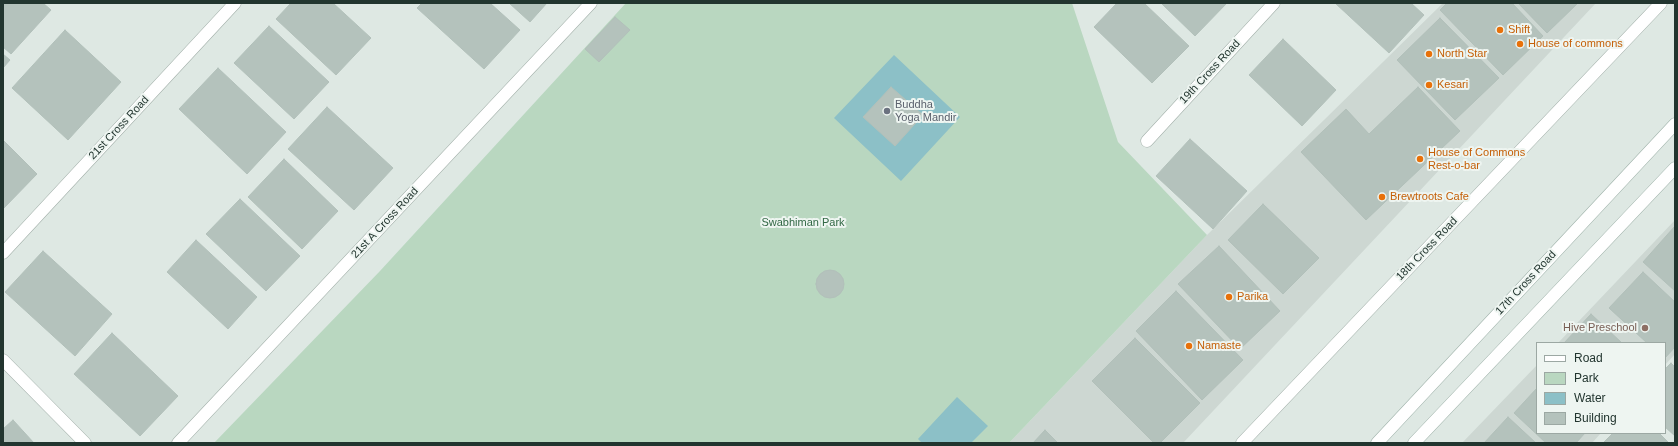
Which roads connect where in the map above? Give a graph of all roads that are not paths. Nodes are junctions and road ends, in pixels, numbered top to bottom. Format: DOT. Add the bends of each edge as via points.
graph roads {
  1 [pos="235,3"];
  2 [pos="591,3"];
  3 [pos="1274,3"];
  4 [pos="1661,3"];
  5 [pos="1675,124"];
  6 [pos="1147,141"];
  7 [pos="1675,168"];
  8 [pos="3,252"];
  9 [pos="3,360"];
  10 [pos="85,443"];
  11 [pos="178,443"];
  12 [pos="1242,443"];
  13 [pos="1377,443"];
  14 [pos="1414,443"];
  1 -- 8 [label="street, 21st Cross Road"];
  2 -- 11 [label="street, 21st A Cross Road"];
  3 -- 6 [label="street, 19th Cross Road"];
  4 -- 12 [label="street, 18th Cross Road"];
  5 -- 13 [label="street, 17th Cross Road"];
  7 -- 14 [label="street"];
  9 -- 10 [label="street"];
}
